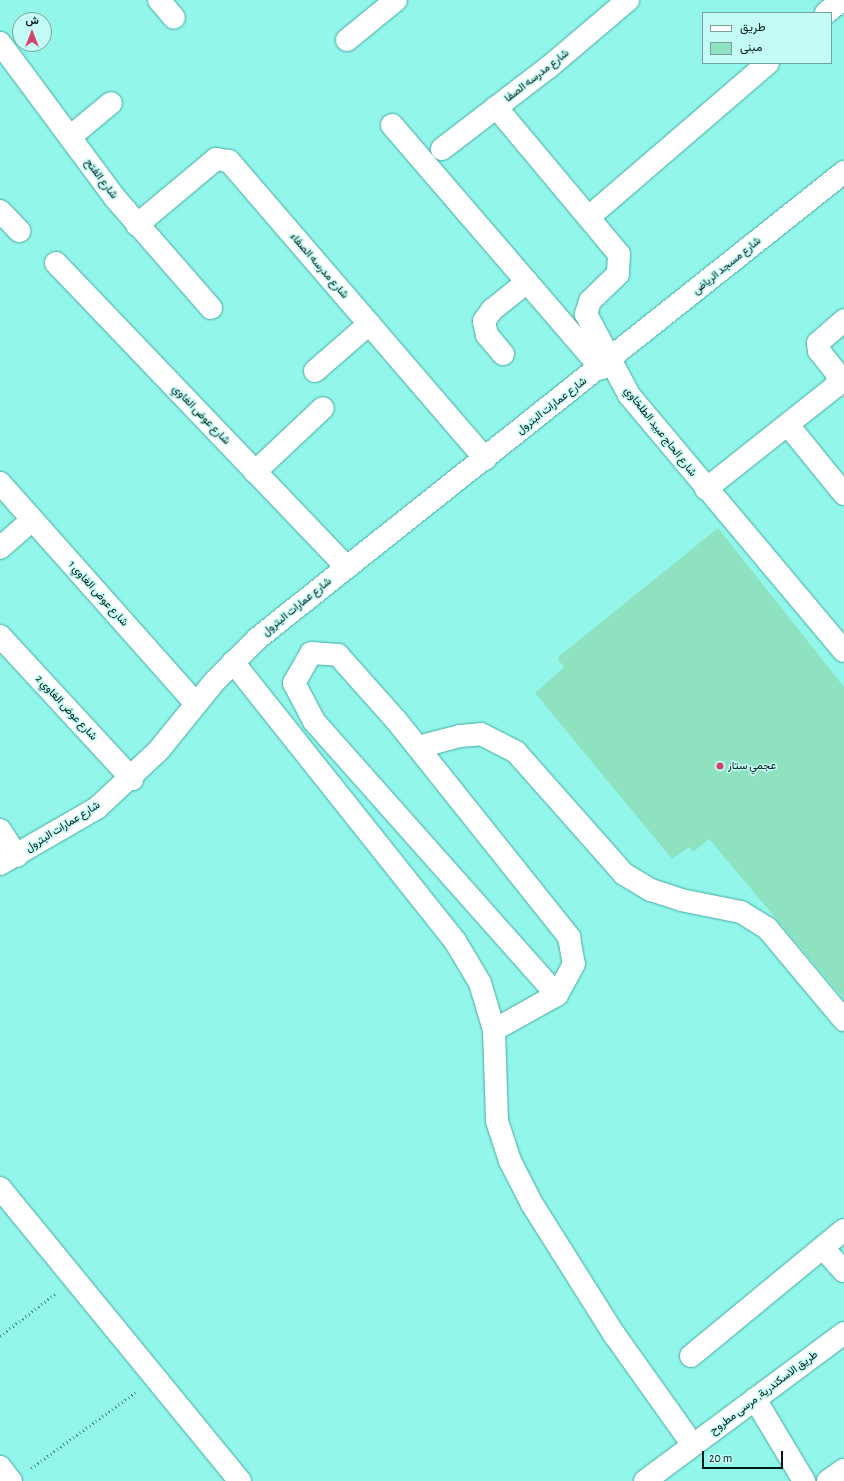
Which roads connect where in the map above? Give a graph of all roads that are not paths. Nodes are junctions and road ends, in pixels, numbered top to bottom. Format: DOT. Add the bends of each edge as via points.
graph roads {
  1 [pos="159,0"];
  2 [pos="396,0"];
  3 [pos="628,0"];
  4 [pos="842,0"];
  5 [pos="827,12"];
  6 [pos="174,18"];
  7 [pos="346,40"];
  8 [pos="0,43"];
  9 [pos="767,64"];
  10 [pos="111,103"];
  11 [pos="496,107"];
  12 [pos="392,125"];
  13 [pos="70,136"];
  14 [pos="442,149"];
  15 [pos="844,172"];
  16 [pos="0,211"];
  17 [pos="589,217"];
  18 [pos="137,225"];
  19 [pos="19,231"];
  20 [pos="56,263"];
  21 [pos="527,282"];
  22 [pos="211,308"];
  23 [pos="844,320"];
  24 [pos="369,324"];
  25 [pos="503,354"];
  26 [pos="605,364"];
  27 [pos="315,371"];
  28 [pos="323,408"];
  29 [pos="788,425"];
  30 [pos="486,459"];
  31 [pos="255,472"];
  32 [pos="0,483"];
  33 [pos="706,489"];
  34 [pos="844,494"];
  35 [pos="32,520"];
  36 [pos="0,548"];
  37 [pos="346,567"];
  38 [pos="0,636"];
  39 [pos="839,637"];
  40 [pos="233,662"];
  41 [pos="196,704"];
  42 [pos="418,747"];
  43 [pos="132,779"];
  44 [pos="0,830"];
  45 [pos="9,860"];
  46 [pos="557,995"];
  47 [pos="844,1020"];
  48 [pos="494,1030"];
  49 [pos="0,1188"];
  50 [pos="844,1230"];
  51 [pos="823,1248"];
  52 [pos="844,1271"];
  53 [pos="844,1333"];
  54 [pos="691,1356"];
  55 [pos="755,1399"];
  56 [pos="693,1445"];
  57 [pos="0,1467"];
  58 [pos="844,1470"];
  59 [pos="18,1476"];
  60 [pos="240,1481"];
  61 [pos="644,1481"];
  62 [pos="804,1481"];
  63 [pos="828,1481"];
  1 -- 6 [label="street"];
  2 -- 7 [label="street"];
  3 -- 11 [label="street, شارع مدرسه الصفا"];
  4 -- 5 [label="street"];
  8 -- 13 [label="street, شارع الفتح"];
  9 -- 17 [label="street"];
  10 -- 13 [label="street"];
  11 -- 14 [label="street, شارع مدرسه الصفا"];
  11 -- 17 [label="street, شارع الحاج عبيد الطلخاوي"];
  12 -- 21 [label="street"];
  13 -- 18 [label="street, شارع الفتح"];
  15 -- 26 [label="street, شارع مسجد الرياض"];
  16 -- 19 [label="street"];
  17 -- 26 [label="street, شارع الحاج عبيد الطلخاوي" via="615,248 621,260 618,274 590,301 586,314"];
  18 -- 22 [label="street, شارع الفتح"];
  18 -- 24 [label="street, شارع مدرسه الصفاء" via="216,159 229,161"];
  20 -- 31 [label="street, شارع عوض الغاوي"];
  21 -- 25 [label="street" via="487,315 484,321 487,335"];
  21 -- 26 [label="street"];
  23 -- 29 [label="street" via="818,343 819,351 836,371 838,382"];
  24 -- 27 [label="street"];
  24 -- 30 [label="street, شارع مدرسه الصفاء"];
  26 -- 30 [label="street, شارع عمارات البترول"];
  26 -- 33 [label="street, شارع الحاج عبيد الطلخاوي"];
  28 -- 31 [label="street"];
  29 -- 33 [label="street"];
  29 -- 34 [label="street"];
  30 -- 37 [label="street, شارع عمارات البترول"];
  31 -- 37 [label="street, شارع عوض الغاوي"];
  32 -- 35 [label="street, شارع عوض الغاوي 1"];
  33 -- 39 [label="street, شارع الحاج عبيد الطلخاوي"];
  35 -- 36 [label="street"];
  35 -- 41 [label="street, شارع عوض الغاوي 1"];
  37 -- 40 [label="street, شارع عمارات البترول"];
  38 -- 43 [label="street, شارع عوض الغاوي 2"];
  40 -- 41 [label="street, شارع عمارات البترول"];
  40 -- 48 [label="street" via="455,941 480,983"];
  41 -- 43 [label="street, شارع عمارات البترول"];
  42 -- 46 [label="street" via="569,938 574,964"];
  42 -- 46 [label="street" via="338,655 311,653 294,683 314,721"];
  42 -- 47 [label="street" via="460,736 481,734 516,752 624,874 651,890 673,898 741,912 767,928"];
  43 -- 45 [label="street, شارع عمارات البترول" via="97,808"];
  44 -- 45 [label="street"];
  46 -- 48 [label="street"];
  48 -- 56 [label="street" via="497,1121 510,1161 532,1204 614,1334"];
  49 -- 60 [label="street"];
  50 -- 51 [label="street"];
  51 -- 52 [label="street"];
  51 -- 54 [label="street"];
  53 -- 55 [label="street, طريق الاسكندرية, مرسى مطروح"];
  55 -- 56 [label="street, طريق الاسكندرية, مرسى مطروح"];
  55 -- 62 [label="street"];
  56 -- 61 [label="street, طريق الاسكندرية, مرسى مطروح"];
  57 -- 59 [label="street"];
  58 -- 63 [label="street"];
}
